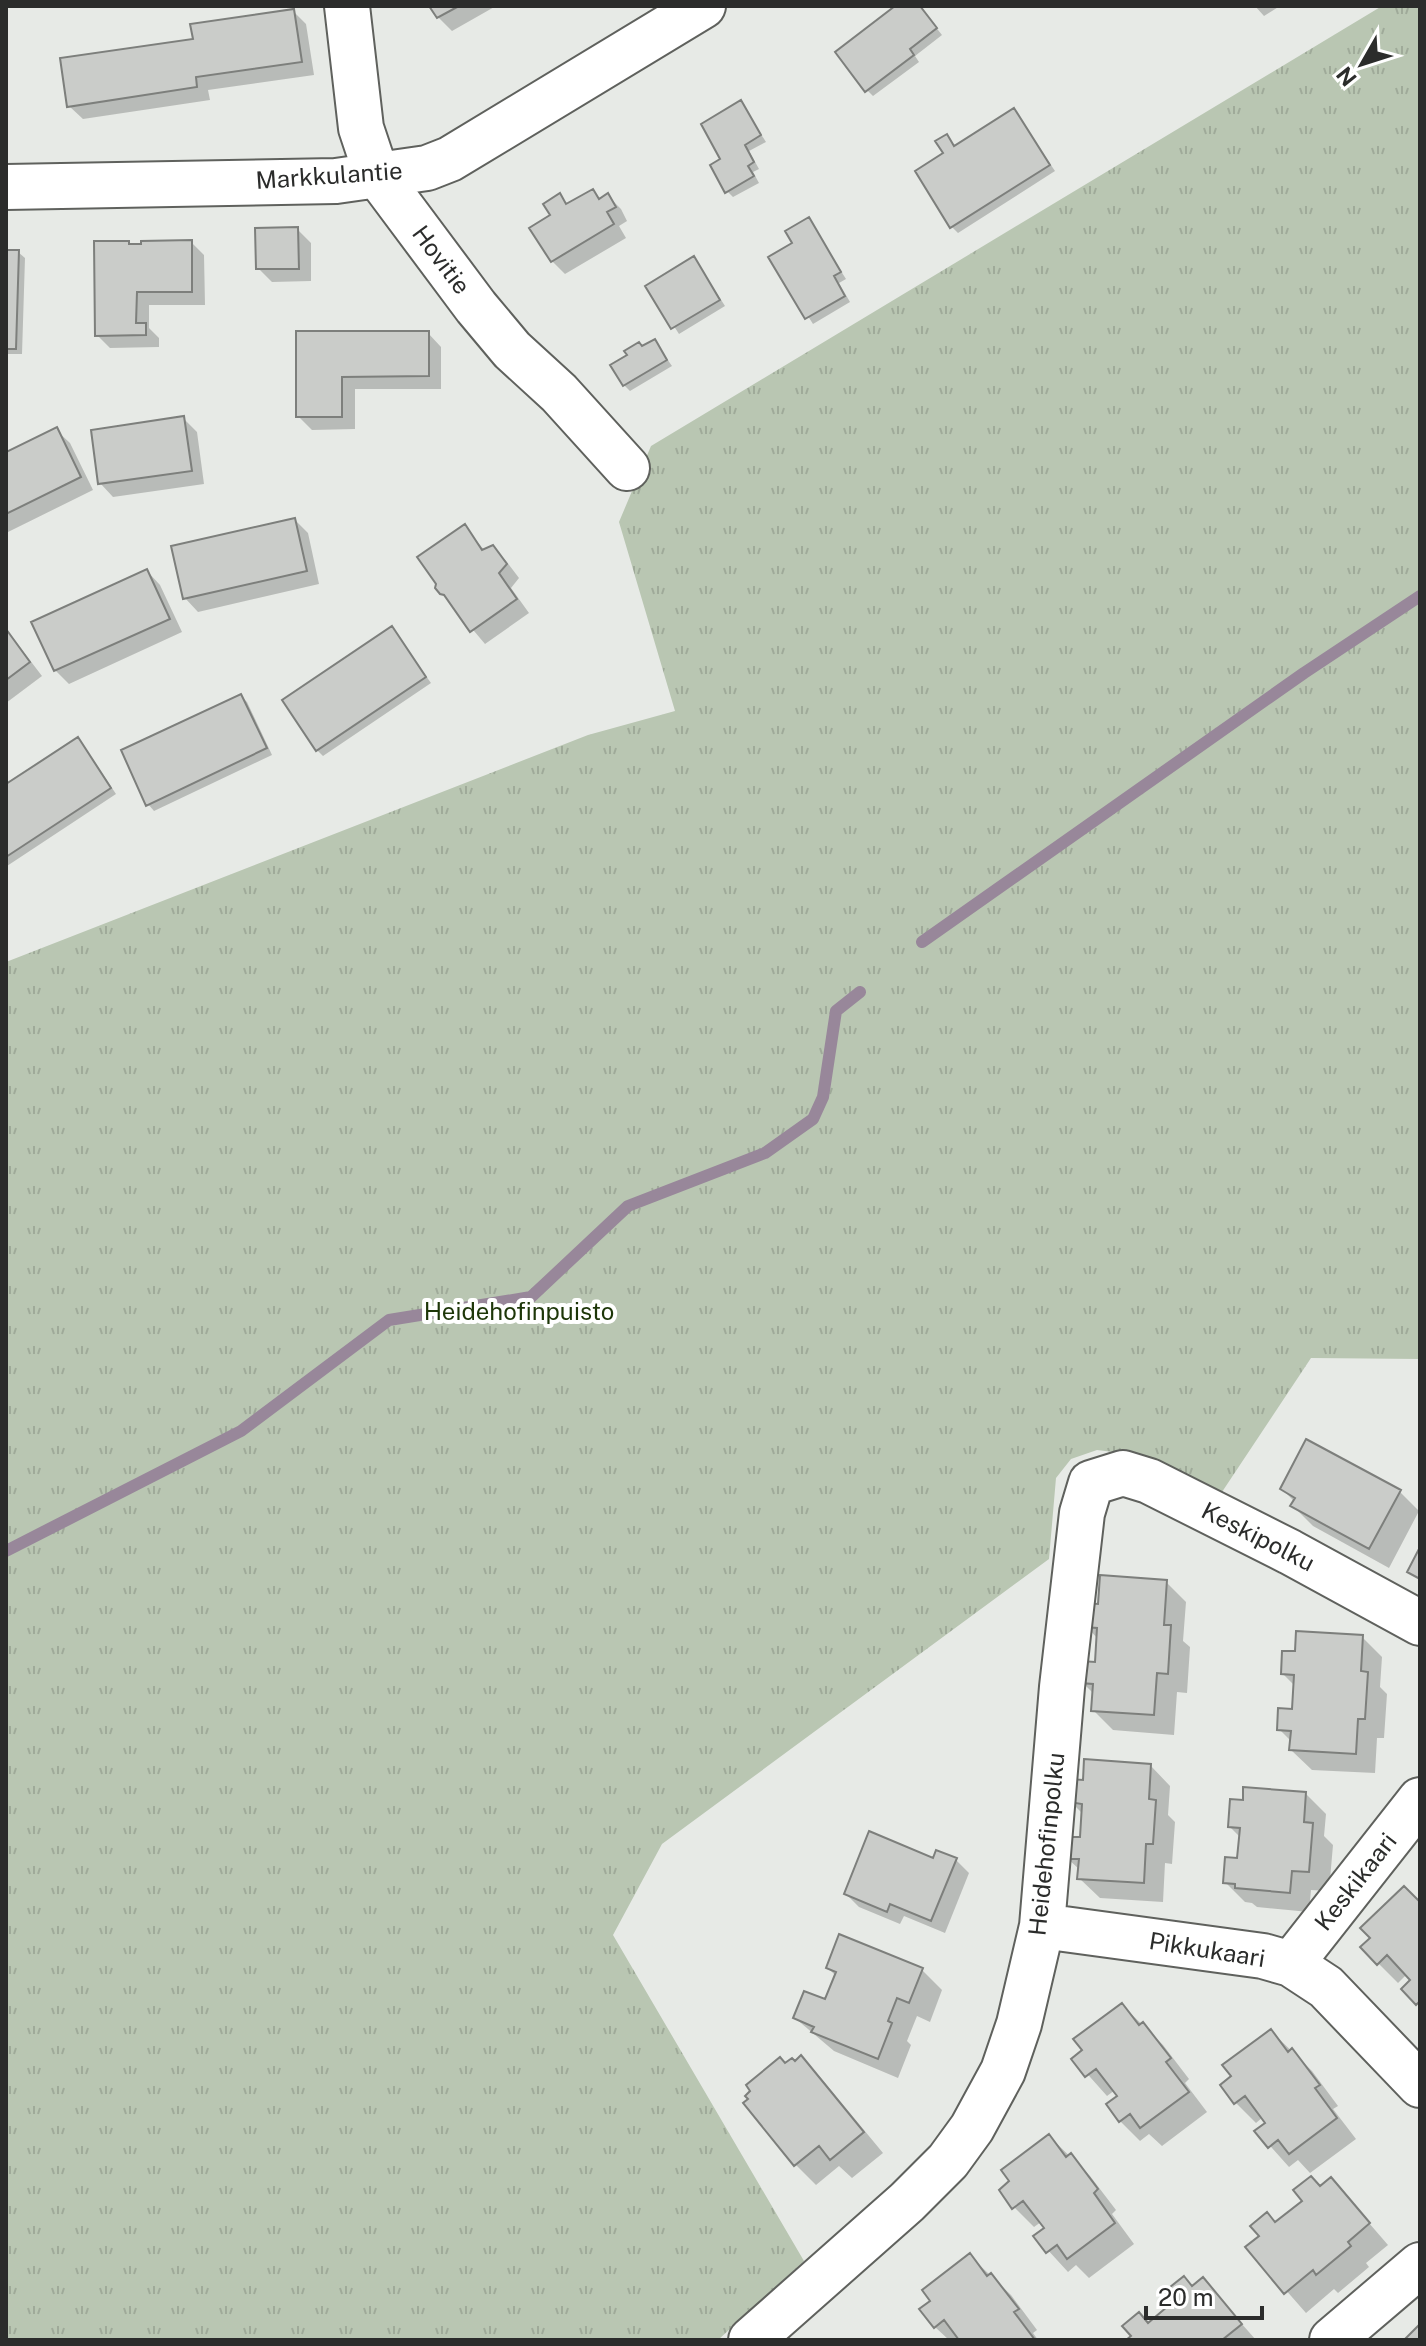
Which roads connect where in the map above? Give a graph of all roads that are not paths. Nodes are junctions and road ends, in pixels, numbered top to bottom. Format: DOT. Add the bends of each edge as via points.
graph roads {
  1 [pos="347,6"];
  2 [pos="703,6"];
  3 [pos="376,173"];
  4 [pos="6,187"];
  5 [pos="627,468"];
  6 [pos="1091,1483"];
  7 [pos="1420,1623"];
  8 [pos="1420,1800"];
  9 [pos="1042,1926"];
  10 [pos="1291,1964"];
  11 [pos="1420,2085"];
  12 [pos="1420,2265"];
  13 [pos="751,2340"];
  14 [pos="1332,2340"];
  1 -- 3 [label="street, Hovitie" via="361,128"];
  2 -- 3 [label="street, Markkulantie" via="450,159 427,168"];
  3 -- 4 [label="street, Markkulantie" via="336,181"];
  3 -- 5 [label="street, Hovitie" via="512,350"];
  6 -- 7 [label="street, Keskipolku" via="1123,1473 1149,1481"];
  6 -- 9 [label="street, Heidehofinpolku" via="1082,1513 1062,1687"];
  8 -- 10 [label="street, Keskikaari"];
  9 -- 10 [label="street, Pikkukaari"];
  9 -- 13 [label="street, Heidehofinpolku" via="1003,2071 972,2128 907,2202"];
  10 -- 11 [label="street, Pikkukaari" via="1326,1987"];
  12 -- 14 [label="street"];
}
